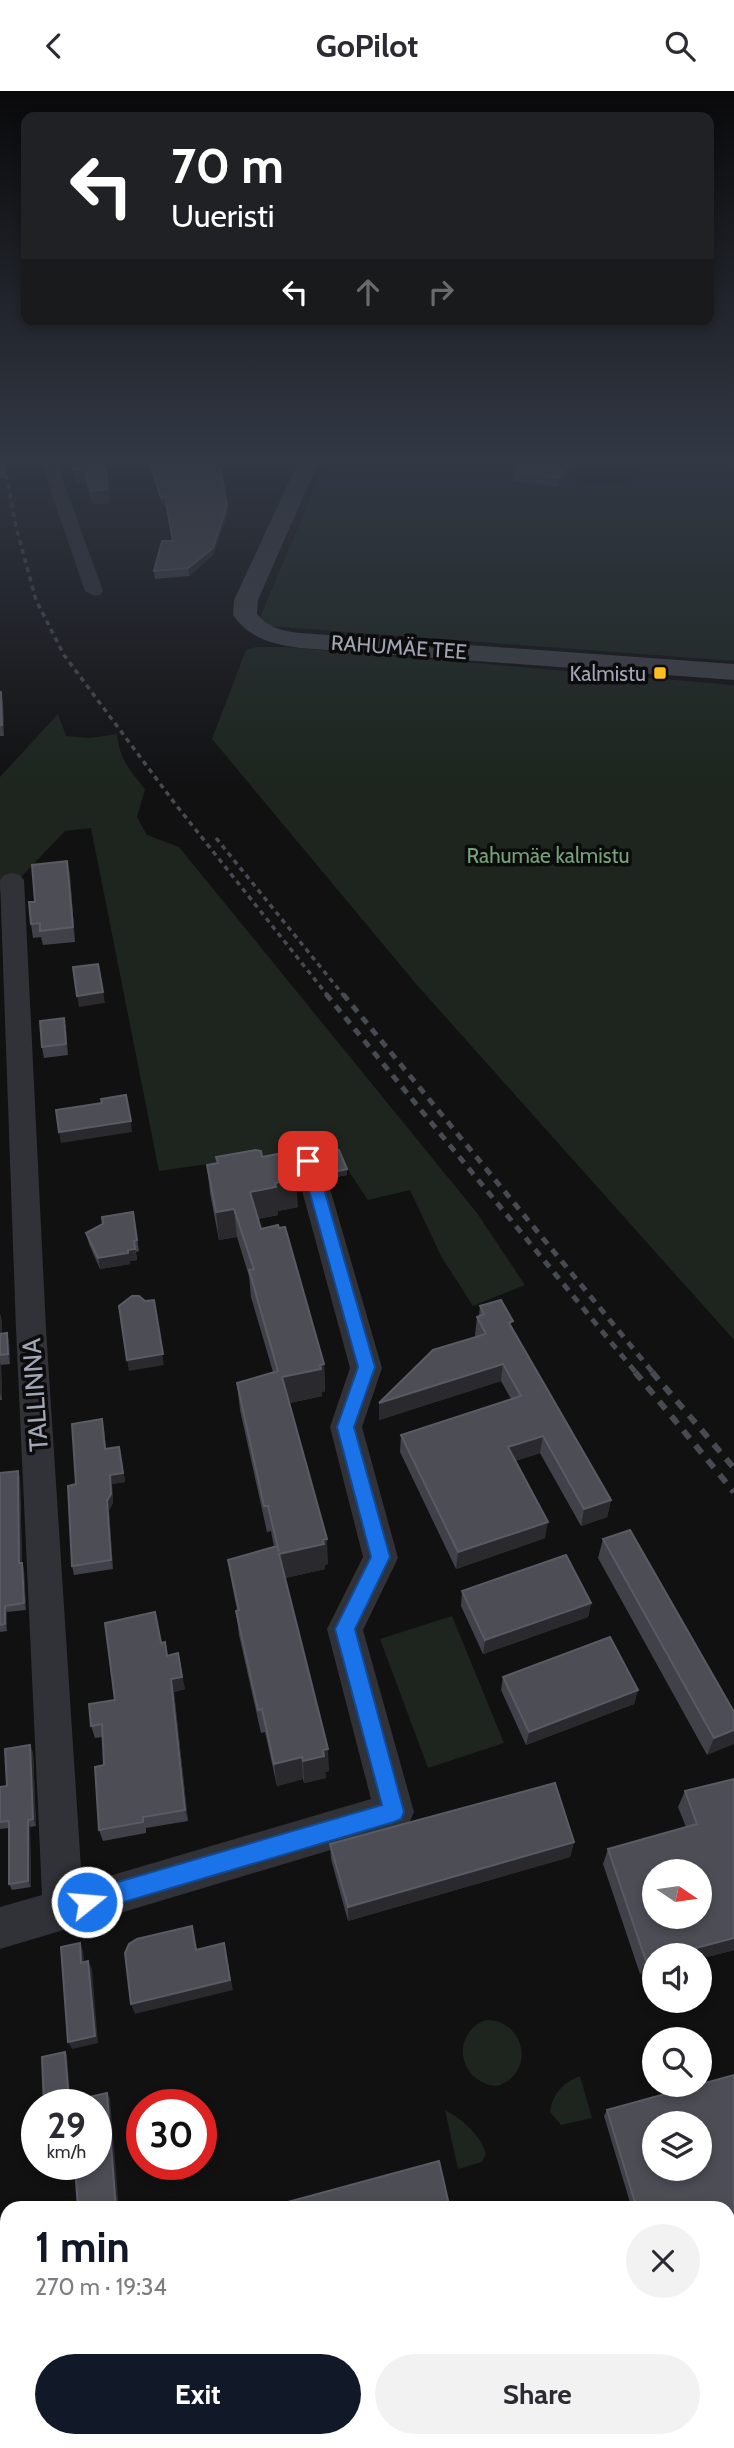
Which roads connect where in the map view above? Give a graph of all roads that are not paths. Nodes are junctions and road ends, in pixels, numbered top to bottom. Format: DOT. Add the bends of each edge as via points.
graph roads {
  1 [pos="85,566"];
  2 [pos="261,566"];
  3 [pos="94,591"];
  4 [pos="734,672"];
  5 [pos="12,880"];
  6 [pos="308,1161"];
  7 [pos="63,1909"];
  8 [pos="0,1928"];
  1 -- 3 [label="street"];
  2 -- 4 [label="street, RAHUMÄE TEE" via="246,600 245,615 258,631 279,638"];
  5 -- 7 [label="street, TALLINNA"];
  6 -- 7 [label="street" via="366,1367 346,1427 381,1557 345,1629 394,1812"];
  7 -- 8 [label="street"];
}
